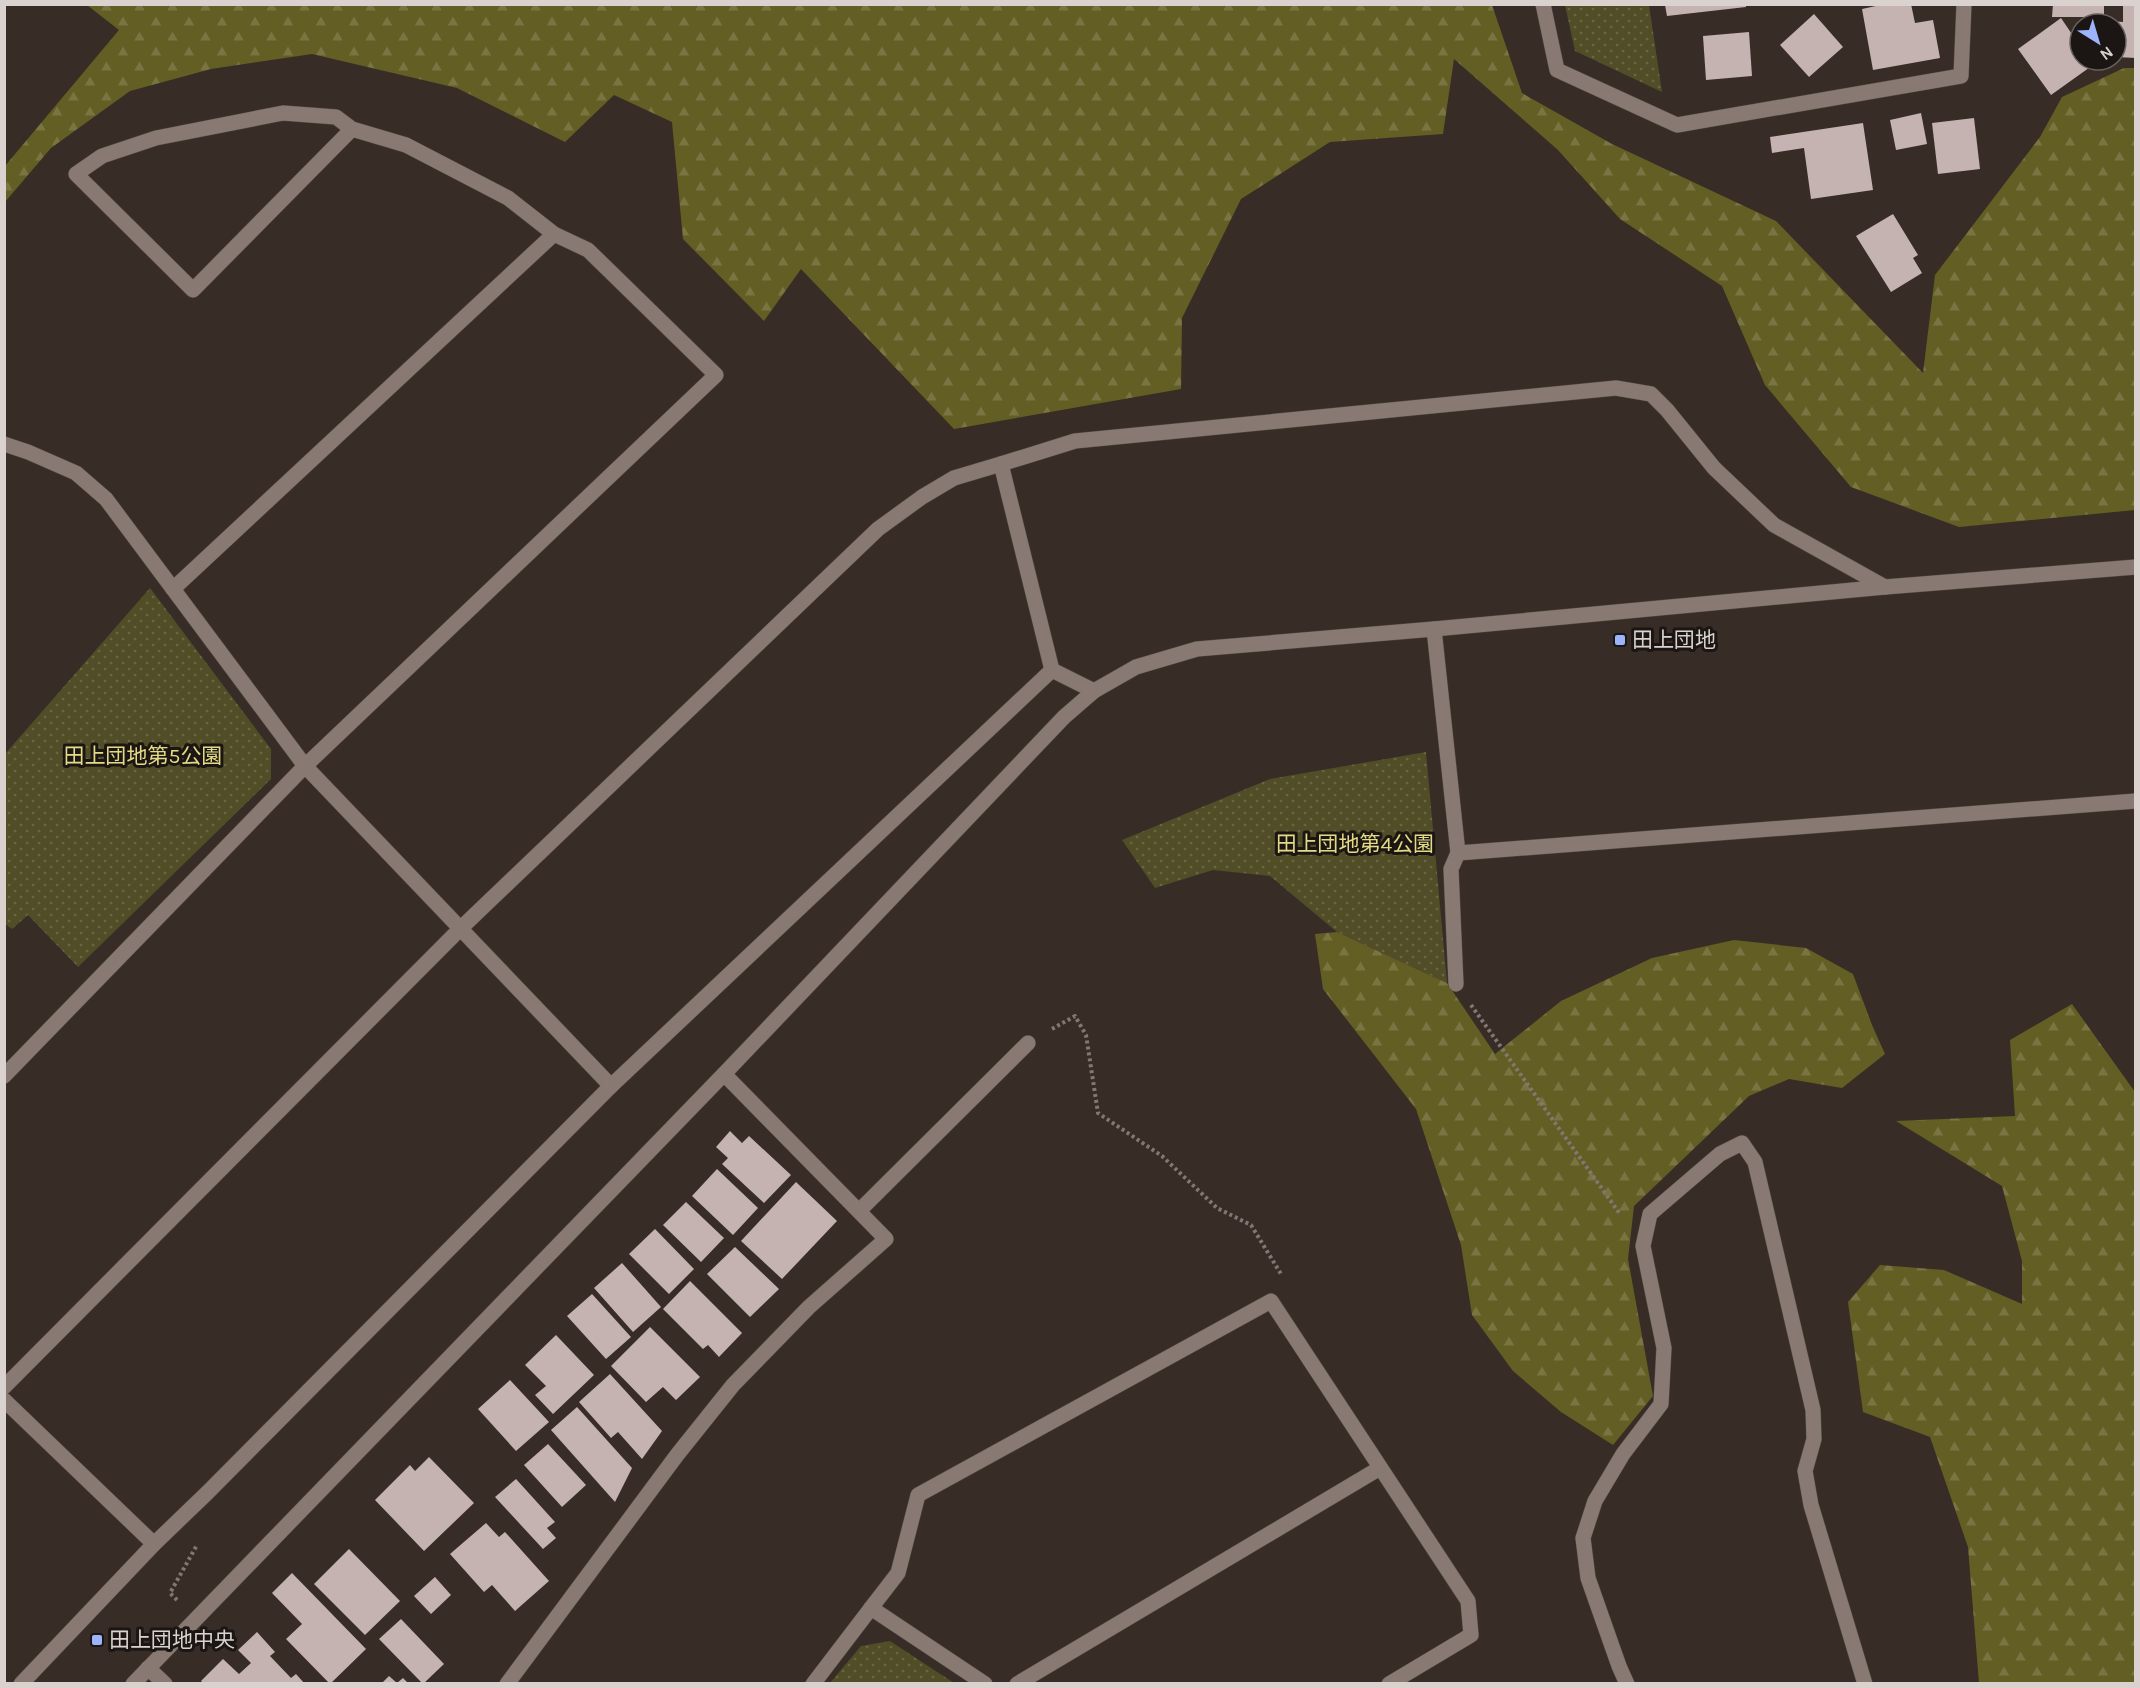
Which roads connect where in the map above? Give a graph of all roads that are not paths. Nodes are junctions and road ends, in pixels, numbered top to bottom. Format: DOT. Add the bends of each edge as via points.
graph roads {
  1 [pos="1543,4"];
  2 [pos="1964,4"];
  3 [pos="352,129"];
  4 [pos="554,234"];
  5 [pos="4,444"];
  6 [pos="1001,464"];
  7 [pos="2136,567"];
  8 [pos="1885,587"];
  9 [pos="173,589"];
  10 [pos="1434,629"];
  11 [pos="1052,669"];
  12 [pos="1094,691"];
  13 [pos="305,766"];
  14 [pos="2136,801"];
  15 [pos="1458,853"];
  16 [pos="460,929"];
  17 [pos="1456,984"];
  18 [pos="1028,1043"];
  19 [pos="724,1074"];
  20 [pos="4,1076"];
  21 [pos="611,1086"];
  22 [pos="859,1211"];
  23 [pos="4,1387"];
  24 [pos="4,1400"];
  25 [pos="1380,1468"];
  26 [pos="154,1544"];
  27 [pos="871,1608"];
  28 [pos="148,1668"];
  29 [pos="21,1683"];
  30 [pos="133,1683"];
  31 [pos="165,1683"];
  32 [pos="507,1683"];
  33 [pos="813,1683"];
  34 [pos="985,1683"];
  35 [pos="1017,1683"];
  36 [pos="1389,1683"];
  37 [pos="1627,1683"];
  38 [pos="1865,1683"];
  1 -- 2 [label="street" via="1557,70 1677,125 1961,76"];
  3 -- 3 [label="street" via="336,117 283,113 156,138 102,156 76,174 193,290"];
  3 -- 4 [label="street" via="406,145 508,198"];
  4 -- 9 [label="street"];
  4 -- 13 [label="street" via="588,250 716,375"];
  5 -- 9 [label="street" via="76,473 106,499"];
  6 -- 8 [label="street" via="1075,441 1616,388 1652,394 1714,468 1774,525"];
  6 -- 11 [label="street"];
  6 -- 16 [label="street" via="954,478 878,529"];
  7 -- 8 [label="street"];
  8 -- 10 [label="street"];
  9 -- 13 [label="street"];
  10 -- 12 [label="street" via="1197,649 1136,667"];
  10 -- 15 [label="street"];
  11 -- 12 [label="street"];
  11 -- 21 [label="street"];
  12 -- 19 [label="street" via="1064,717"];
  13 -- 16 [label="street"];
  13 -- 20 [label="street"];
  14 -- 15 [label="street"];
  15 -- 17 [label="street" via="1451,869"];
  16 -- 21 [label="street"];
  16 -- 23 [label="street"];
  18 -- 22 [label="street"];
  19 -- 22 [label="street"];
  19 -- 28 [label="street"];
  21 -- 26 [label="street"];
  22 -- 32 [label="street" via="886,1239 809,1307 733,1385"];
  24 -- 26 [label="street"];
  25 -- 27 [label="street" via="1270,1301 918,1495 898,1573"];
  25 -- 35 [label="street"];
  25 -- 36 [label="street" via="1468,1601 1471,1635"];
  26 -- 29 [label="street"];
  27 -- 33 [label="street"];
  27 -- 34 [label="street"];
  28 -- 30 [label="street"];
  28 -- 31 [label="street"];
  37 -- 38 [label="street" via="1588,1578 1583,1538 1595,1501 1623,1454 1661,1404 1664,1347 1643,1246 1650,1214 1720,1155 1742,1143 1755,1162 1814,1410 1814,1439 1805,1471 1810,1505"];
}
